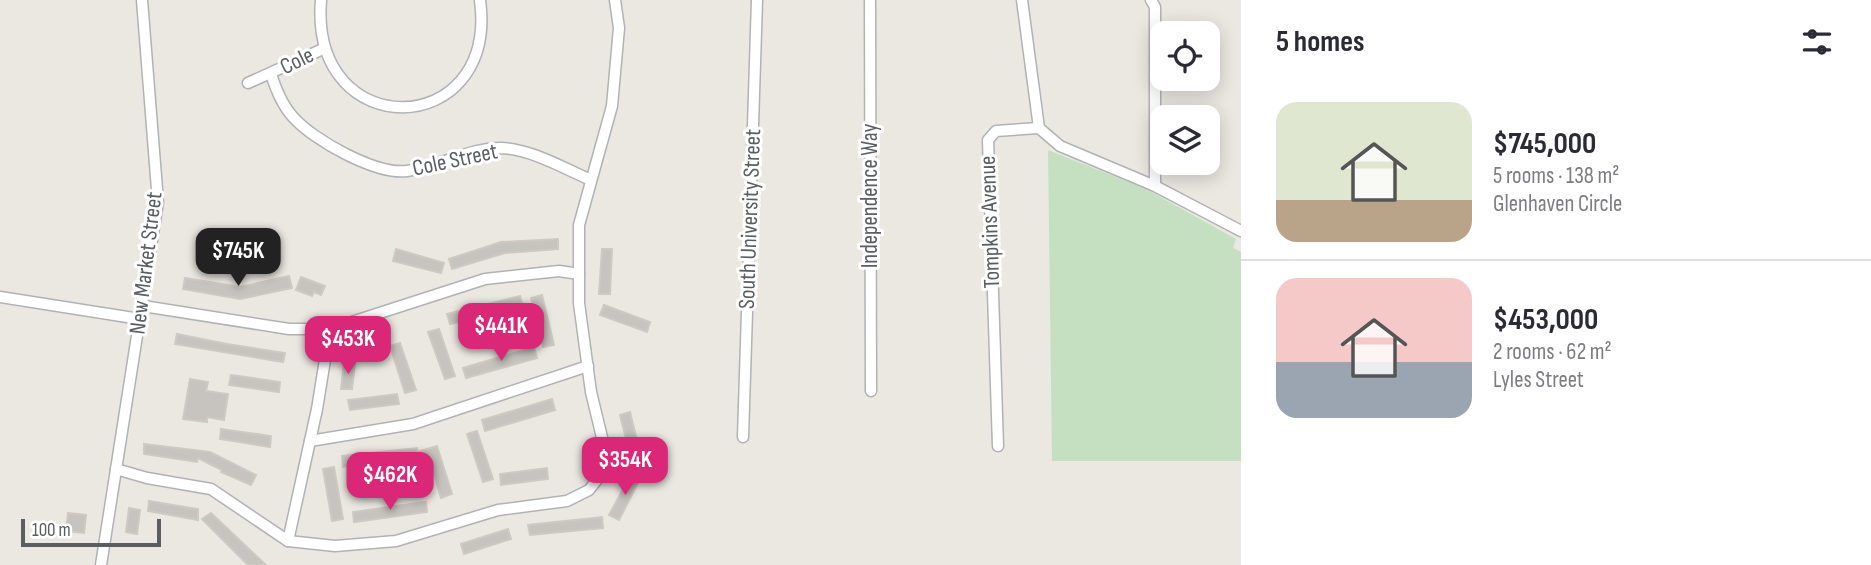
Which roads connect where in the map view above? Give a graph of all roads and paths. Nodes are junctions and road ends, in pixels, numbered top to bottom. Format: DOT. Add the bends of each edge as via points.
graph roads {
  1 [pos="142,0"];
  2 [pos="321,0"];
  3 [pos="480,0"];
  4 [pos="615,0"];
  5 [pos="757,0"];
  6 [pos="870,0"];
  7 [pos="1023,0"];
  8 [pos="1151,0"];
  9 [pos="323,48"];
  10 [pos="271,75"];
  11 [pos="248,83"];
  12 [pos="1039,128"];
  13 [pos="591,180"];
  14 [pos="1155,186"];
  15 [pos="1241,231"];
  16 [pos="579,274"];
  17 [pos="0,297"];
  18 [pos="143,306"];
  19 [pos="140,319"];
  20 [pos="330,328"];
  21 [pos="588,366"];
  22 [pos="870,391"];
  23 [pos="743,437"];
  24 [pos="310,441"];
  25 [pos="998,446"];
  26 [pos="116,469"];
  27 [pos="288,541"];
  28 [pos="101,565"];
  1 -- 18 [label="street, New Market Street" via="158,190"];
  2 -- 9 [label="street"];
  3 -- 9 [label="street" via="482,33 473,65 457,85 428,103 394,108 367,101 346,84"];
  4 -- 13 [label="street" via="619,28 612,106"];
  5 -- 23 [label="street, South University Street"];
  6 -- 22 [label="street, Independence Way"];
  7 -- 12 [label="street"];
  8 -- 14 [label="street" via="1155,7"];
  9 -- 10 [label="street, Cole"];
  10 -- 11 [label="street, Cole"];
  10 -- 13 [label="street, Cole Street" via="284,105 301,126 378,168 409,171 480,150 503,148"];
  12 -- 14 [label="street" via="1060,146"];
  12 -- 25 [label="street, Tompkins Avenue" via="996,131 988,140"];
  13 -- 16 [label="street" via="579,225"];
  14 -- 15 [label="street"];
  16 -- 20 [label="street" via="559,271 485,279"];
  16 -- 21 [label="street"];
  17 -- 19 [label="street"];
  18 -- 19 [label="street, New Market Street"];
  18 -- 20 [label="street" via="289,328"];
  19 -- 26 [label="street, New Market Street"];
  20 -- 24 [label="street"];
  21 -- 24 [label="street" via="414,424"];
  21 -- 27 [label="street" via="606,454 603,472 589,490 567,501 498,510 396,541 335,546"];
  24 -- 27 [label="street"];
  26 -- 27 [label="street" via="211,489"];
  26 -- 28 [label="street, New Market Street"];
}
